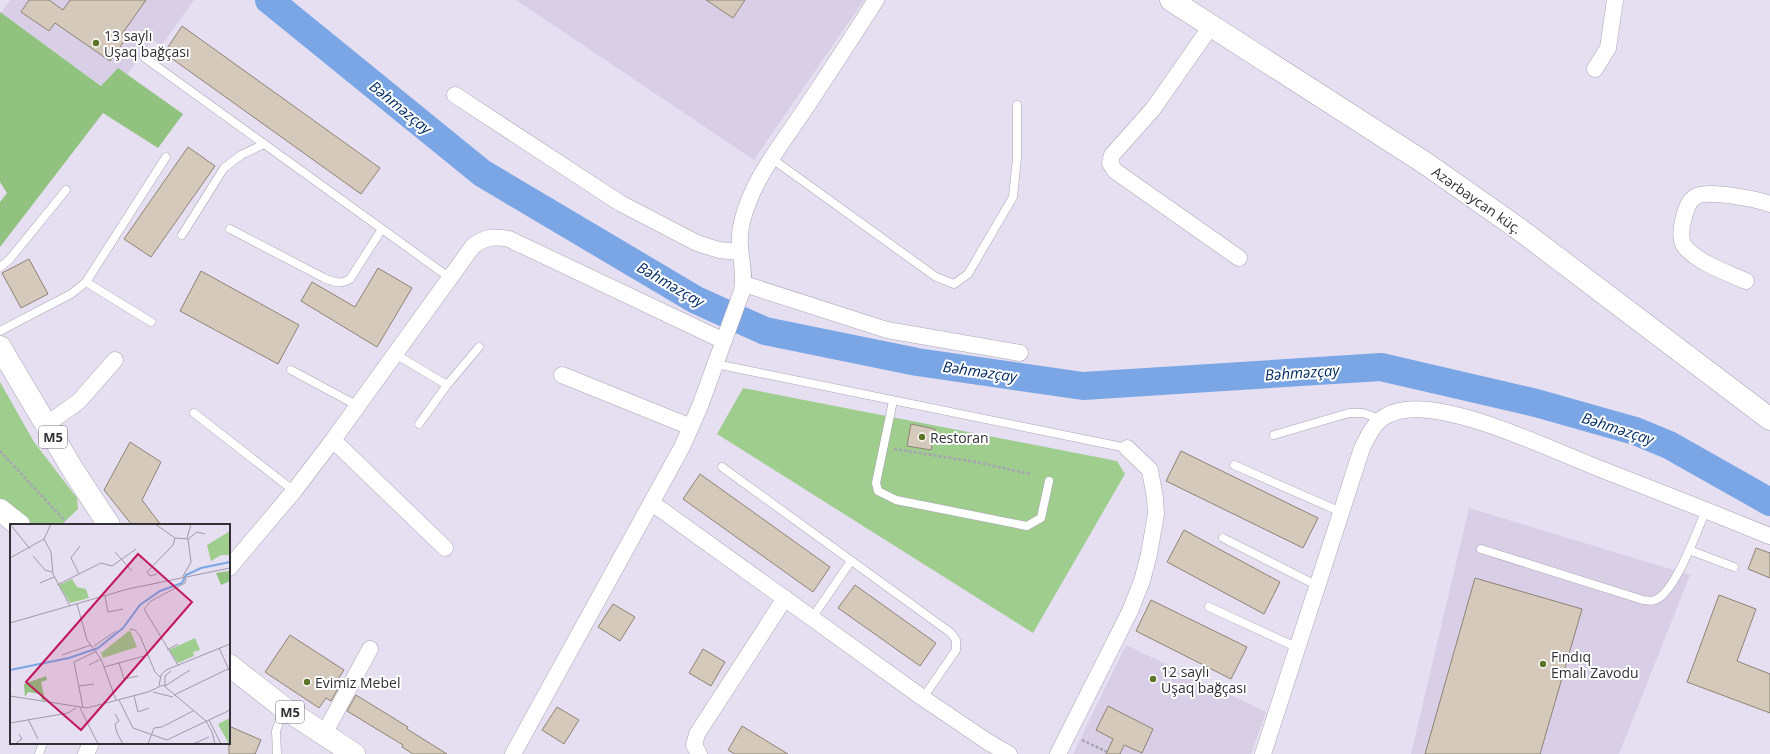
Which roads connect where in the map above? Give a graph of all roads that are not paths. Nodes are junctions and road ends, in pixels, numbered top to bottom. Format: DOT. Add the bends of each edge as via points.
graph roads {
  1 [pos="876,0"];
  2 [pos="1171,0"];
  3 [pos="1615,0"];
  4 [pos="1211,26"];
  5 [pos="146,58"];
  6 [pos="1596,69"];
  7 [pos="454,95"];
  8 [pos="1017,105"];
  9 [pos="264,144"];
  10 [pos="166,157"];
  11 [pos="772,158"];
  12 [pos="66,190"];
  13 [pos="1770,204"];
  14 [pos="382,228"];
  15 [pos="230,229"];
  16 [pos="182,235"];
  17 [pos="739,252"];
  18 [pos="1239,258"];
  19 [pos="0,267"];
  20 [pos="450,278"];
  21 [pos="1746,281"];
  22 [pos="86,282"];
  23 [pos="743,288"];
  24 [pos="151,322"];
  25 [pos="0,331"];
  26 [pos="726,336"];
  27 [pos="0,347"];
  28 [pos="479,347"];
  29 [pos="1020,353"];
  30 [pos="395,354"];
  31 [pos="116,360"];
  32 [pos="716,364"];
  33 [pos="291,370"];
  34 [pos="562,375"];
  35 [pos="447,385"];
  36 [pos="893,401"];
  37 [pos="358,406"];
  38 [pos="194,413"];
  39 [pos="1380,419"];
  40 [pos="1770,419"];
  41 [pos="419,424"];
  42 [pos="46,425"];
  43 [pos="691,427"];
  44 [pos="1274,435"];
  45 [pos="334,440"];
  46 [pos="1127,448"];
  47 [pos="1234,465"];
  48 [pos="722,467"];
  49 [pos="1049,481"];
  50 [pos="294,491"];
  51 [pos="652,503"];
  52 [pos="0,510"];
  53 [pos="1706,510"];
  54 [pos="1341,512"];
  55 [pos="18,524"];
  56 [pos="107,524"];
  57 [pos="1770,536"];
  58 [pos="1223,538"];
  59 [pos="445,548"];
  60 [pos="1481,549"];
  61 [pos="1689,550"];
  62 [pos="851,561"];
  63 [pos="230,567"];
  64 [pos="1734,567"];
  65 [pos="1318,586"];
  66 [pos="786,598"];
  67 [pos="1209,608"];
  68 [pos="812,618"];
  69 [pos="1298,648"];
  70 [pos="370,649"];
  71 [pos="230,666"];
  72 [pos="923,698"];
  73 [pos="284,708"];
  74 [pos="324,734"];
  75 [pos="43,744"];
  76 [pos="91,744"];
  77 [pos="39,754"];
  78 [pos="86,754"];
  79 [pos="277,754"];
  80 [pos="354,754"];
  81 [pos="513,754"];
  82 [pos="699,754"];
  83 [pos="1009,754"];
  84 [pos="1058,754"];
  85 [pos="1263,754"];
  1 -- 11 [label="street"];
  2 -- 4 [label="main road, Azərbaycan küç."];
  3 -- 6 [label="street" via="1608,48"];
  4 -- 18 [label="street" via="1153,109 1112,155 1110,163 1115,171"];
  4 -- 40 [label="main road, Azərbaycan küç." via="1431,167 1519,229"];
  5 -- 9 [label="lane"];
  7 -- 17 [label="street" via="620,203 697,243 719,250"];
  8 -- 11 [label="lane" via="1017,158 1013,197 968,274 954,284 936,277"];
  9 -- 14 [label="lane"];
  9 -- 16 [label="lane" via="241,155 224,168"];
  10 -- 22 [label="lane"];
  11 -- 17 [label="street" via="753,189 738,238"];
  12 -- 19 [label="lane" via="9,260"];
  13 -- 21 [label="street" via="1760,200 1712,193 1695,197 1688,206 1680,230 1684,246 1696,258"];
  14 -- 15 [label="lane" via="350,279 344,283 324,278"];
  14 -- 20 [label="lane"];
  17 -- 23 [label="street"];
  20 -- 26 [label="street" via="473,246 483,239 496,236 509,239"];
  20 -- 30 [label="street"];
  22 -- 24 [label="lane"];
  22 -- 25 [label="lane" via="71,294"];
  23 -- 26 [label="street"];
  23 -- 29 [label="street" via="887,330"];
  26 -- 32 [label="street"];
  27 -- 42 [label="main road, M5"];
  28 -- 35 [label="lane"];
  30 -- 35 [label="lane"];
  30 -- 37 [label="street"];
  31 -- 42 [label="street" via="79,401"];
  32 -- 36 [label="lane"];
  32 -- 43 [label="street"];
  33 -- 37 [label="lane"];
  34 -- 43 [label="street"];
  35 -- 41 [label="lane"];
  36 -- 46 [label="lane"];
  36 -- 49 [label="lane" via="876,483 878,491 896,500 1027,526 1041,518"];
  37 -- 45 [label="street"];
  38 -- 50 [label="lane"];
  39 -- 44 [label="lane" via="1363,413 1349,413"];
  39 -- 53 [label="street" via="1398,411 1413,409 1433,410 1459,416"];
  39 -- 54 [label="street" via="1362,448"];
  42 -- 56 [label="main road, M5"];
  43 -- 51 [label="street"];
  45 -- 50 [label="street"];
  45 -- 59 [label="street"];
  46 -- 84 [label="street" via="1150,470 1156,514 1149,554 1130,611"];
  47 -- 54 [label="lane"];
  48 -- 62 [label="lane"];
  50 -- 63 [label="street"];
  51 -- 66 [label="street"];
  51 -- 81 [label="street"];
  52 -- 55 [label="main road"];
  53 -- 57 [label="street"];
  53 -- 61 [label="lane"];
  54 -- 65 [label="street"];
  58 -- 65 [label="lane"];
  60 -- 61 [label="lane" via="1643,600 1654,601 1663,595 1679,572"];
  61 -- 64 [label="lane"];
  62 -- 68 [label="lane"];
  62 -- 72 [label="lane" via="951,633 956,640 956,650"];
  65 -- 69 [label="street"];
  66 -- 68 [label="street"];
  66 -- 82 [label="street" via="697,734 694,746"];
  67 -- 69 [label="lane"];
  68 -- 72 [label="street"];
  69 -- 85 [label="street"];
  70 -- 74 [label="street"];
  71 -- 73 [label="main road, M5"];
  72 -- 83 [label="street"];
  73 -- 74 [label="main road, M5"];
  73 -- 79 [label="lane" via="276,731"];
  74 -- 80 [label="main road, M5"];
  75 -- 77 [label="lane"];
  76 -- 78 [label="street"];
}
